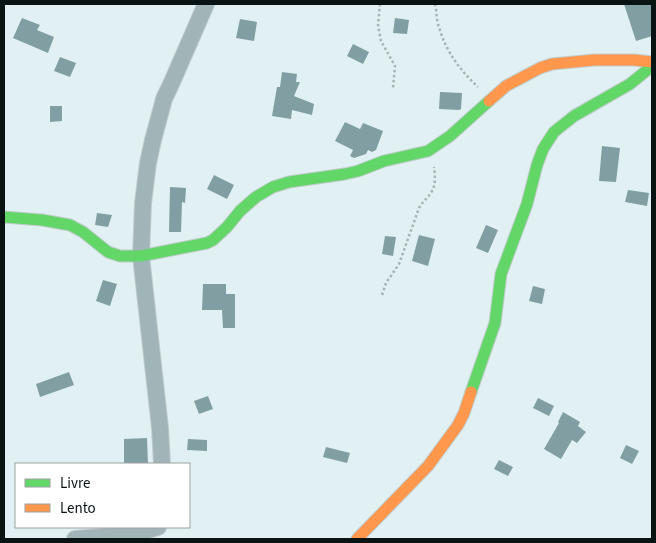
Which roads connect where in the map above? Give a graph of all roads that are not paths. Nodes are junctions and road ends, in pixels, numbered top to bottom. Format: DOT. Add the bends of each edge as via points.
graph roads {
  1 [pos="206,4"];
  2 [pos="652,62"];
  3 [pos="652,66"];
  4 [pos="4,217"];
  5 [pos="141,256"];
  6 [pos="162,463"];
  7 [pos="155,528"];
  8 [pos="75,539"];
  9 [pos="357,539"];
  1 -- 5 [label="street" via="164,99 152,140 143,203"];
  2 -- 5 [label="street" via="594,60 540,68 506,86 450,136 428,151 358,171 273,187 240,211 207,243"];
  3 -- 9 [label="street" via="630,84 574,116 554,132 543,149 501,274 494,323 461,419 428,466"];
  4 -- 5 [label="street" via="70,225 108,252 120,256"];
  5 -- 6 [label="street"];
  7 -- 8 [label="street" via="136,534"];
}
